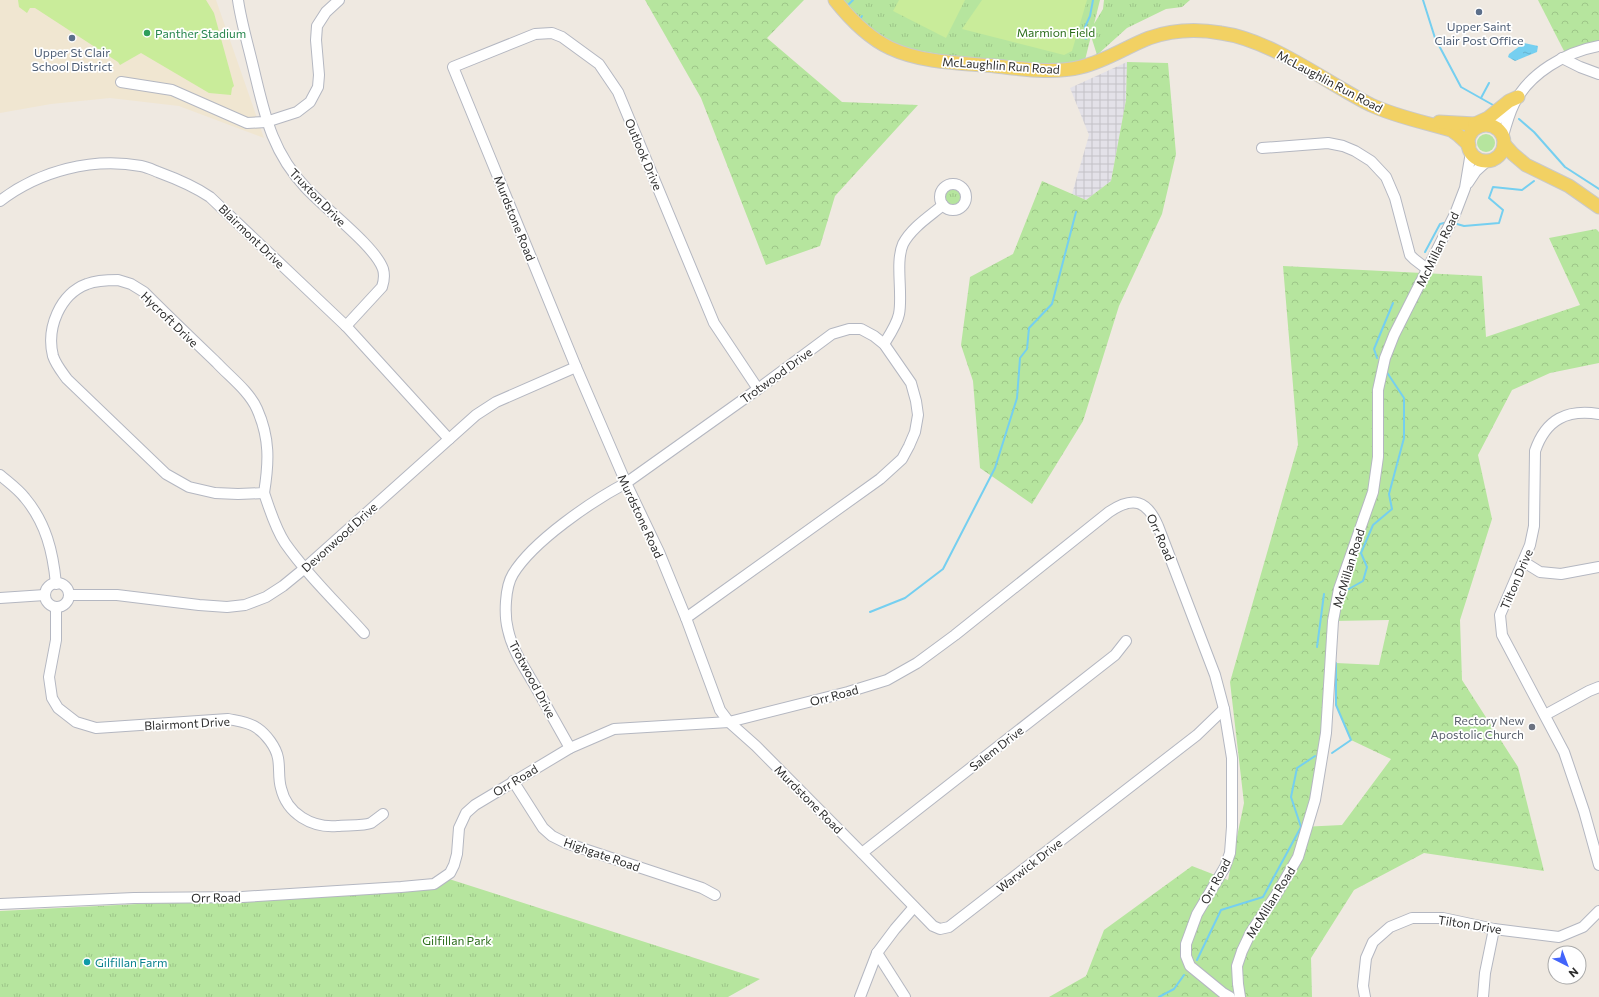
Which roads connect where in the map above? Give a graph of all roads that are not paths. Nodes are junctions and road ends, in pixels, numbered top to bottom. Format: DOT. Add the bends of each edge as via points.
graph roads {
  1 [pos="238,0"];
  2 [pos="339,0"];
  3 [pos="835,0"];
  4 [pos="1599,46"];
  5 [pos="1562,58"];
  6 [pos="453,67"];
  7 [pos="1599,74"];
  8 [pos="121,82"];
  9 [pos="1516,100"];
  10 [pos="266,122"];
  11 [pos="1424,122"];
  12 [pos="1481,125"];
  13 [pos="1504,140"];
  14 [pos="1262,148"];
  15 [pos="1470,148"];
  16 [pos="1490,161"];
  17 [pos="1526,165"];
  18 [pos="1465,188"];
  19 [pos="0,201"];
  20 [pos="943,205"];
  21 [pos="1599,207"];
  22 [pos="1427,269"];
  23 [pos="346,326"];
  24 [pos="884,344"];
  25 [pos="576,367"];
  26 [pos="758,389"];
  27 [pos="1599,414"];
  28 [pos="449,439"];
  29 [pos="0,475"];
  30 [pos="626,483"];
  31 [pos="264,493"];
  32 [pos="1524,562"];
  33 [pos="305,568"];
  34 [pos="1599,568"];
  35 [pos="56,584"];
  36 [pos="45,595"];
  37 [pos="69,595"];
  38 [pos="0,598"];
  39 [pos="56,607"];
  40 [pos="686,618"];
  41 [pos="364,633"];
  42 [pos="1126,641"];
  43 [pos="1599,687"];
  44 [pos="1224,709"];
  45 [pos="1545,714"];
  46 [pos="729,722"];
  47 [pos="570,748"];
  48 [pos="513,781"];
  49 [pos="384,814"];
  50 [pos="862,853"];
  51 [pos="1599,865"];
  52 [pos="715,895"];
  53 [pos="0,904"];
  54 [pos="914,907"];
  55 [pos="1599,911"];
  56 [pos="1494,929"];
  57 [pos="877,953"];
  58 [pos="860,997"];
  59 [pos="905,997"];
  60 [pos="1230,997"];
  61 [pos="1240,997"];
  62 [pos="1365,997"];
  63 [pos="1483,997"];
  1 -- 10 [label="street, Truxton Drive"];
  2 -- 10 [label="street" via="326,12 317,26 318,87 310,102 297,112"];
  3 -- 11 [label="main road, McLaughlin Run Road" via="872,37 890,48 924,59 940,61 1058,71 1081,68 1148,38 1171,33 1192,31 1242,37 1268,48 1373,105 1396,115"];
  4 -- 5 [label="street"];
  5 -- 7 [label="street"];
  5 -- 9 [label="street" via="1529,84"];
  6 -- 25 [label="street, Murdstone Road"];
  6 -- 26 [label="street, Outlook Drive" via="535,34 552,33 562,37 599,64 618,92 714,323"];
  8 -- 10 [label="street" via="172,90 247,123"];
  9 -- 12 [label="main road" via="1509,101"];
  9 -- 13 [label="street"];
  10 -- 23 [label="street, Truxton Drive" via="274,143 290,169 306,188 369,248 383,270 382,287"];
  11 -- 12 [label="main road, McLaughlin Run Road"];
  11 -- 15 [label="main road, McLaughlin Run Road" via="1451,130"];
  12 -- 13 [label="main road" via="1495,127"];
  12 -- 15 [label="main road" via="1471,134"];
  13 -- 16 [label="main road" via="1501,154"];
  13 -- 17 [label="main road" via="1513,154"];
  14 -- 22 [label="street" via="1328,143 1355,151 1371,161 1386,177 1392,191 1410,255"];
  15 -- 16 [label="main road" via="1477,159"];
  15 -- 18 [label="street, McMillan Road"];
  16 -- 17 [label="main road"];
  16 -- 18 [label="street, McMillan Road" via="1476,170"];
  17 -- 21 [label="main road" via="1569,186"];
  18 -- 22 [label="street, McMillan Road" via="1456,214"];
  19 -- 23 [label="street, Blairmont Drive" via="21,187 61,169 103,163 142,166 175,178 210,197"];
  20 -- 24 [label="street" via="912,232 904,243 900,253 899,316"];
  22 -- 61 [label="street, McMillan Road" via="1394,335 1385,358 1378,390 1377,464 1373,492 1340,589 1333,621 1326,733 1315,800 1298,857 1250,932 1242,951 1237,966"];
  23 -- 28 [label="street, Blairmont Drive"];
  24 -- 26 [label="street, Trotwood Drive" via="860,330 849,329 832,334"];
  24 -- 40 [label="street, Trotwood Drive" via="911,383 916,401 918,415 915,432 902,459 880,479"];
  25 -- 28 [label="street, Devonwood Drive" via="496,402 476,415"];
  25 -- 30 [label="street, Murdstone Road"];
  26 -- 30 [label="street, Trotwood Drive"];
  27 -- 32 [label="street, Tilton Drive" via="1572,413 1560,417 1548,427 1539,440 1536,451 1534,526"];
  28 -- 33 [label="street, Devonwood Drive"];
  29 -- 35 [label="street" via="24,497 40,519 51,549"];
  30 -- 40 [label="street, Murdstone Road" via="659,552"];
  30 -- 47 [label="street, Trotwood Drive" via="561,526 529,552 512,575 506,600 508,629 517,655"];
  31 -- 31 [label="street, Hycroft Drive" via="215,493 189,487 166,474 67,379 57,366 51,344 57,312 67,298 77,289 99,281 118,280 131,284 144,292 242,388 256,407 264,428 268,449"];
  31 -- 33 [label="street, Hycroft Drive" via="285,543"];
  32 -- 34 [label="street" via="1540,572 1561,574"];
  32 -- 45 [label="street, Tilton Drive" via="1500,615 1500,627"];
  33 -- 37 [label="street, Devonwood Drive" via="266,597 245,605 227,607 117,595"];
  33 -- 41 [label="street, Hycroft Drive"];
  35 -- 36 [label="street" via="50,586"];
  35 -- 37 [label="street" via="66,588"];
  36 -- 38 [label="street"];
  36 -- 39 [label="street" via="49,604"];
  37 -- 39 [label="street" via="66,603"];
  39 -- 49 [label="street, Blairmont Drive" via="56,640 48,677 49,687 58,708 76,722 96,728 228,719 244,722 257,728 272,746 278,757 284,799 292,810 309,822 333,826 369,823"];
  40 -- 46 [label="street, Murdstone Road" via="720,710"];
  42 -- 50 [label="street, Salem Drive" via="1115,655"];
  43 -- 45 [label="street"];
  44 -- 46 [label="street, Orr Road" via="1212,667 1154,516 1143,504 1128,503 1109,512 917,663 887,680"];
  44 -- 54 [label="street, Warwick Drive" via="1197,735 949,927 940,929 933,926"];
  44 -- 60 [label="street, Orr Road" via="1232,758 1230,854 1197,914 1186,944 1186,956 1190,966"];
  45 -- 51 [label="street, Tilton Drive" via="1564,752"];
  46 -- 47 [label="street, Orr Road" via="614,729"];
  46 -- 50 [label="street, Murdstone Road"];
  47 -- 48 [label="street, Orr Road"];
  48 -- 52 [label="street, Highgate Road" via="543,828 552,836 566,843 702,888"];
  48 -- 53 [label="street, Orr Road" via="475,804 466,813 459,828 454,865 450,873 434,884 245,897 134,898"];
  50 -- 54 [label="street, Murdstone Road"];
  54 -- 57 [label="street"];
  55 -- 56 [label="street, Tilton Drive" via="1583,927 1559,937"];
  56 -- 62 [label="street, Tilton Drive" via="1444,918 1412,918 1390,926 1374,942 1366,958 1363,986"];
  56 -- 63 [label="street"];
  57 -- 58 [label="street"];
  57 -- 59 [label="street"];
}
